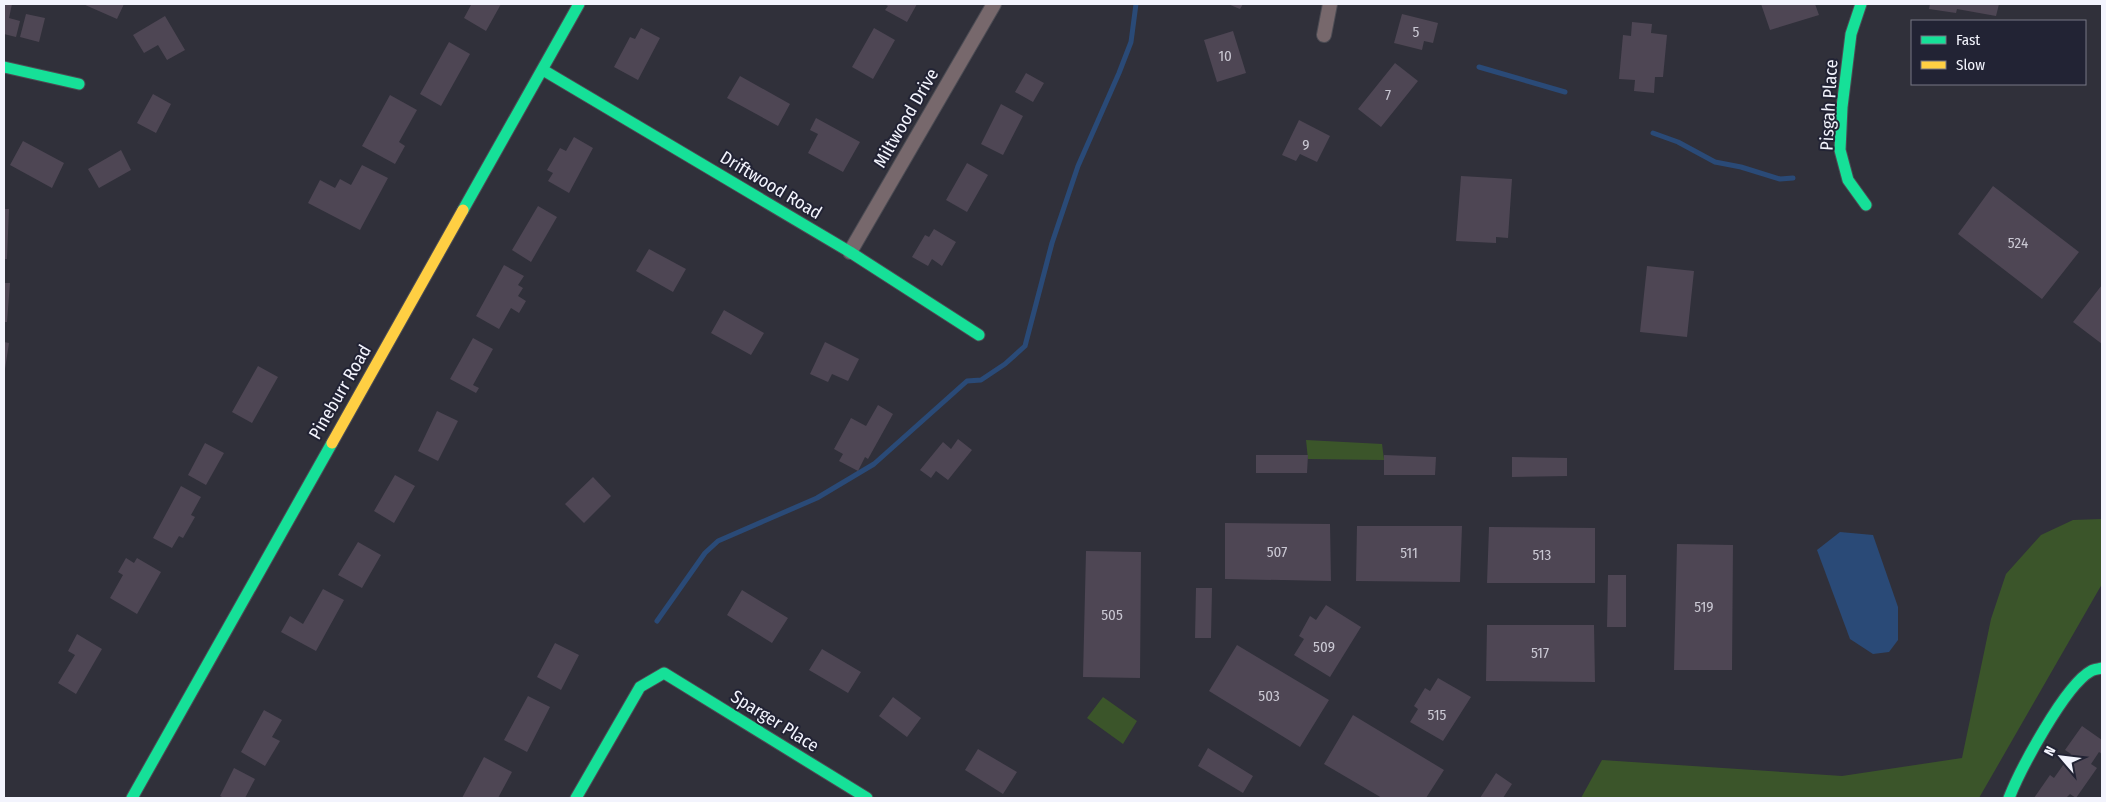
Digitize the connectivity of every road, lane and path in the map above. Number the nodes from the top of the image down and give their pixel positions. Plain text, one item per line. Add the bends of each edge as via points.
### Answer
1 (579, 4) edge
2 (994, 4) edge
3 (1330, 4) edge
4 (1862, 4) edge
5 (1324, 35) dead end
6 (4, 68) edge
7 (543, 70) junction
8 (79, 84) dead end
9 (1866, 205) dead end
10 (850, 252) junction
11 (979, 335) dead end
12 (2102, 668) edge
13 (132, 798) edge
14 (576, 798) edge
15 (867, 798) edge
16 (2009, 798) edge

1 - 7 street, Pineburr Road
2 - 10 street, Miltwood Drive
3 - 5 street
4 - 9 street, Pisgah Place via 1851,34 1840,150 1848,180
6 - 8 street
7 - 10 street, Driftwood Road
7 - 13 street, Pineburr Road
10 - 11 street, Driftwood Road
12 - 16 street via 2090,672 2068,696 2037,742
14 - 15 street, Sparger Place via 640,687 664,674

